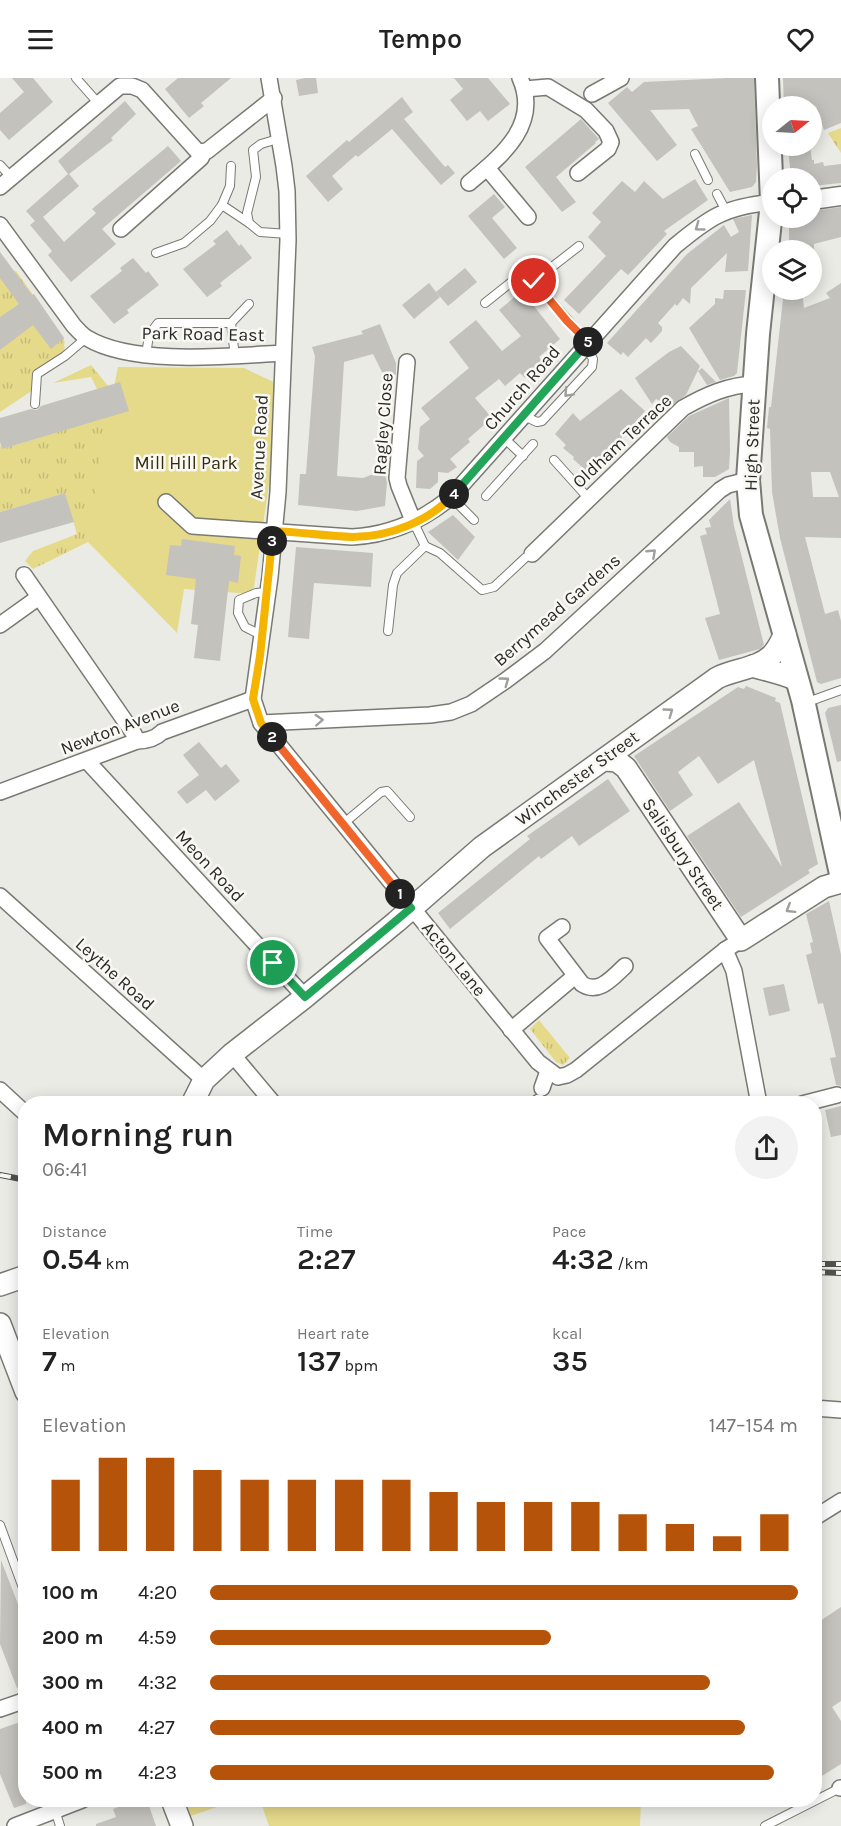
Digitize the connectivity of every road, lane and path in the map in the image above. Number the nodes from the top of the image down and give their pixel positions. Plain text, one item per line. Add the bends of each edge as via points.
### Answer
1 (76, 78) edge
2 (269, 78) edge
3 (621, 78) edge
4 (767, 78) edge
5 (523, 84) edge
6 (592, 94) dead end
7 (274, 98) junction
8 (99, 104) junction
9 (281, 138) junction
10 (204, 152) junction
11 (695, 154) dead end
12 (0, 165) edge
13 (231, 166) dead end
14 (487, 168) junction
15 (771, 168) edge
16 (578, 173) dead end
17 (708, 180) dead end
18 (6, 182) edge
19 (469, 183) dead end
20 (717, 194) dead end
21 (841, 196) edge
22 (822, 199) edge
23 (762, 203) edge
24 (222, 205) junction
25 (726, 210) junction
26 (528, 217) dead end
27 (249, 223) junction
28 (0, 225) edge
29 (769, 228) edge
30 (121, 229) dead end
31 (288, 234) junction
32 (579, 246) dead end
33 (156, 253) dead end
34 (534, 281) junction
35 (485, 303) dead end
36 (249, 304) dead end
37 (231, 323) junction
38 (86, 338) junction
39 (587, 344) junction
40 (283, 353) junction
41 (146, 355) junction
42 (235, 357) junction
43 (407, 362) dead end
44 (754, 384) junction
45 (35, 404) dead end
46 (505, 439) junction
47 (533, 444) dead end
48 (523, 456) junction
49 (554, 460) dead end
50 (748, 480) junction
51 (486, 496) dead end
52 (451, 498) junction
53 (589, 499) junction
54 (166, 502) dead end
55 (474, 520) dead end
56 (414, 523) junction
57 (273, 531) junction
58 (425, 546) junction
59 (528, 556) joint
60 (24, 575) dead end
61 (267, 592) junction
62 (39, 597) junction
63 (0, 624) edge
64 (388, 631) dead end
65 (785, 634) junction
66 (261, 635) junction
67 (753, 666) junction
68 (797, 680) junction
69 (841, 690) edge
70 (253, 699) junction
71 (803, 703) junction
72 (261, 723) junction
73 (137, 741) junction
74 (629, 741) junction
75 (606, 760) junction
76 (87, 761) junction
77 (626, 768) junction
78 (0, 792) edge
79 (410, 817) dead end
80 (343, 824) junction
81 (841, 874) edge
82 (841, 882) edge
83 (0, 896) edge
84 (411, 908) junction
85 (562, 927) dead end
86 (733, 945) junction
87 (625, 966) dead end
88 (575, 976) junction
89 (305, 997) junction
90 (511, 1029) junction
91 (232, 1054) junction
92 (548, 1071) junction
93 (204, 1080) junction
94 (0, 1090) edge
95 (839, 1095) edge
96 (196, 1096) edge
97 (267, 1096) edge
98 (541, 1096) edge
99 (757, 1096) edge
100 (822, 1099) edge
101 (18, 1107) edge
102 (18, 1279) edge
103 (0, 1285) edge
104 (0, 1324) edge
105 (18, 1371) edge
106 (822, 1409) edge
107 (841, 1410) edge
108 (841, 1501) edge
109 (822, 1513) edge
110 (0, 1525) edge
111 (18, 1574) edge
112 (18, 1702) edge
113 (1, 1705) edge
114 (840, 1788) edge
115 (822, 1797) edge
116 (63, 1807) edge
117 (175, 1807) edge
118 (802, 1807) edge
119 (55, 1810) junction
120 (15, 1826) edge
121 (60, 1826) edge
122 (182, 1826) edge
123 (765, 1826) edge

1 - 8 lane
2 - 7 street, Avenue Road
3 - 6 street
4 - 15 main road, High Street
5 - 14 street via 524,123
5 - 16 street via 548,87 586,110 606,131 611,142 608,149
7 - 9 street, Avenue Road
7 - 10 street
8 - 10 street via 120,86 142,90 188,143
8 - 18 street
9 - 27 lane via 253,150 256,177 247,213
9 - 31 street, Avenue Road
10 - 30 street
11 - 17 lane
12 - 18 lane
13 - 24 lane via 230,186
14 - 19 street
14 - 26 street
20 - 25 lane
21 - 22 street
23 - 25 street, Church Road
24 - 27 lane
24 - 33 lane via 184,243
25 -> 39 street, Church Road via 675,246
27 - 31 lane via 260,232
28 - 38 street, Park Road East
29 - 44 main road, High Street
31 - 40 street, Avenue Road
32 - 34 lane
34 - 35 lane via 525,274 519,276
34 - 39 lane
36 - 37 lane
37 - 41 lane via 158,323 149,335
37 - 42 lane
38 - 41 street, Park Road East via 112,349
38 - 45 lane via 37,374
39 -> 46 street, Church Road
40 - 42 street, Park Road East
40 - 57 street, Avenue Road
41 - 42 street, Park Road East
43 - 56 street, Ragley Close via 398,478
44 - 50 main road, High Street
44 - 53 street, Oldham Terrace via 721,390 683,408
46 - 48 lane
46 - 52 street, Church Road
47 - 48 lane
48 - 51 lane
49 - 53 lane
50 - 65 main road, High Street via 751,515
72 -> 50 street, Berrymead Gardens via 430,715 471,704 545,651 720,490
52 - 55 lane
52 - 56 street, Church Road
53 - 59 street, Oldham Terrace
54 - 57 street, Church Road via 192,526
56 - 57 street, Church Road via 366,536
56 - 58 lane
57 - 61 street, Avenue Road
58 - 59 lane via 440,553 482,590 494,587
58 - 64 lane via 397,573
60 - 62 street
61 - 66 street, Avenue Road
61 - 66 lane via 239,600 238,613 245,627
62 - 63 street
62 - 73 street
65 - 67 main road, Winchester Street via 771,656
65 - 68 main road, High Street
66 - 70 street, Avenue Road
67 - 68 main road
74 -> 67 main road, Winchester Street via 717,678
68 - 71 main road, High Street
69 - 71 lane
70 - 72 street, Avenue Road
70 - 73 street, Newton Avenue
71 - 81 main road, High Street
72 - 80 street, Avenue Road
73 - 76 street, Newton Avenue
74 - 75 main road, Winchester Street
74 - 77 main road via 622,752
75 - 77 main road via 617,761
75 - 84 main road, Winchester Street via 482,847
76 - 78 street, Newton Avenue
76 - 89 street, Meon Road
77 - 86 main road, Salisbury Street
79 - 80 lane via 387,791
80 - 84 street, Avenue Road
82 -> 86 main road via 824,887
83 - 93 street, Leythe Road
84 - 89 main road, Acton Lane
84 - 90 street, Acton Lane
85 - 88 street via 548,938
86 - 92 street via 576,1070 558,1077
86 - 99 street via 734,971
87 - 88 street via 597,988 588,988
88 - 90 street
89 - 91 main road, Acton Lane
90 - 92 street, Acton Lane
91 - 93 main road, Acton Lane
91 - 97 street
92 - 98 street
93 - 96 main road, Acton Lane
94 - 101 street
95 - 100 street
102 - 103 main road
104 - 105 main road
106 - 107 street
108 - 109 street
110 - 111 lane
112 - 113 street
114 - 115 lane
116 - 119 street
117 - 122 main road
118 - 123 lane
119 - 120 street
119 - 121 lane

